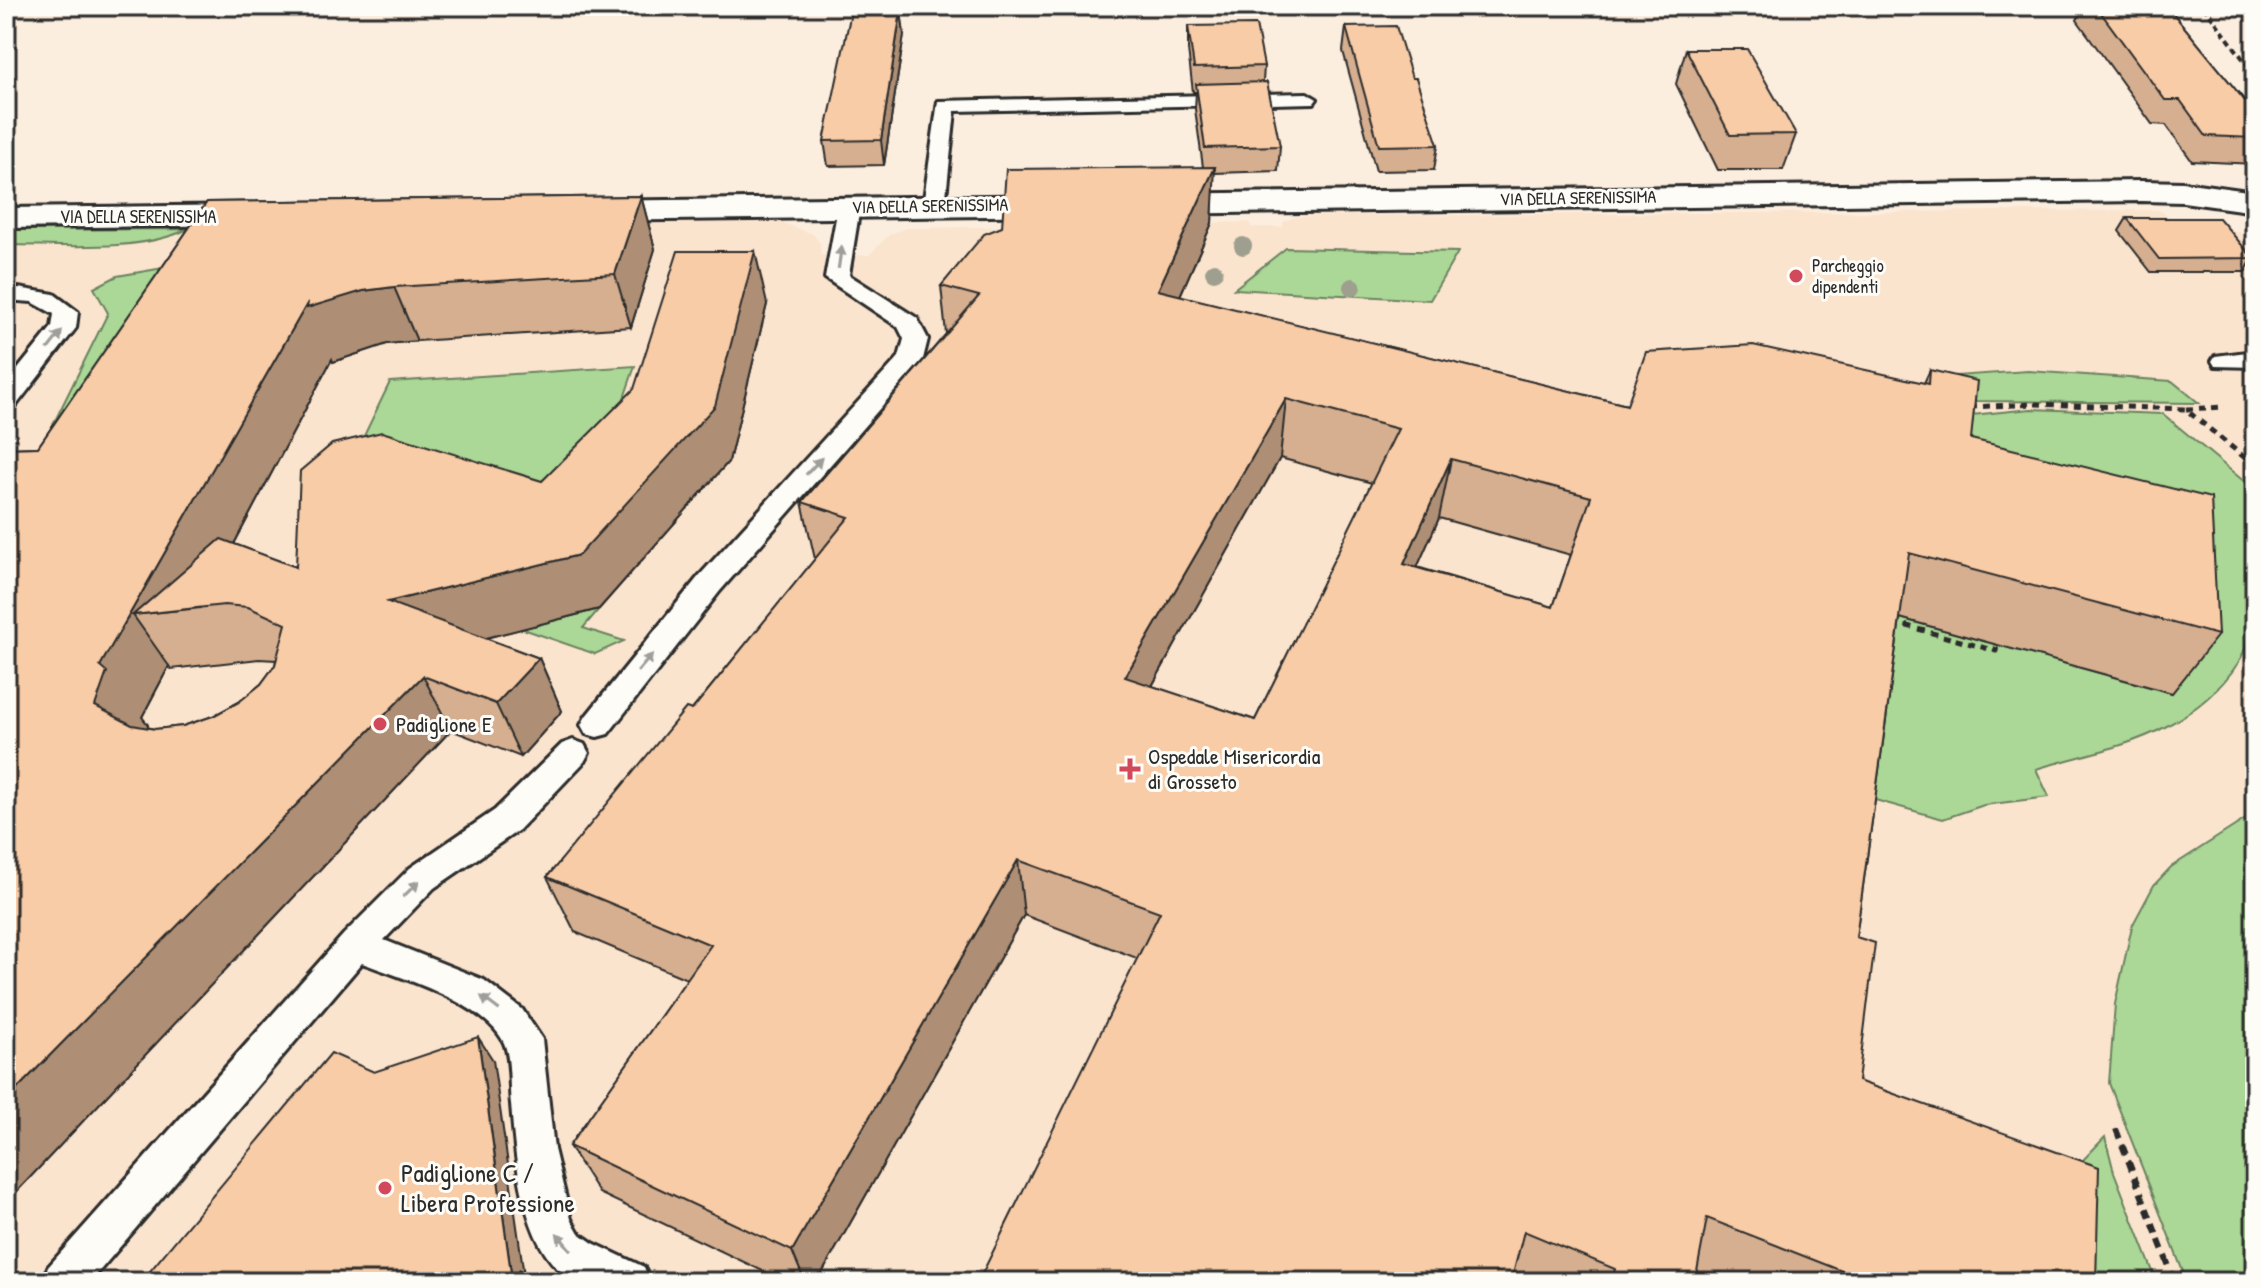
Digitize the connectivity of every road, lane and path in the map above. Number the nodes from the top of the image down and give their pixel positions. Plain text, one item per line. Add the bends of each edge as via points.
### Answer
1 (2204, 6) edge
2 (2255, 75) edge
3 (1307, 99) dead end
4 (2142, 191) junction
5 (2255, 202) edge
6 (934, 206) junction
7 (849, 207) junction
8 (550, 211) edge
9 (283, 215) edge
10 (6, 218) edge
11 (2255, 221) edge
12 (6, 293) edge
13 (2255, 359) edge
14 (2224, 361) dead end
15 (6, 401) edge
16 (1968, 407) edge
17 (2225, 407) dead end
18 (2185, 409) junction
19 (2255, 454) edge
20 (1892, 622) edge
21 (1997, 645) dead end
22 (597, 725) dead end
23 (573, 753) dead end
24 (356, 945) junction
25 (2116, 1129) dead end
26 (63, 1282) edge
27 (629, 1282) edge
28 (2175, 1282) edge

1 - 2 path
3 - 6 lane via 945,105
4 - 5 street, VIA DELLA SERENISSIMA
4 - 6 street, VIA DELLA SERENISSIMA
4 - 11 street, VIA DELLA SERENISSIMA
6 - 7 street, VIA DELLA SERENISSIMA
7 - 8 street, VIA DELLA SERENISSIMA
22 -> 7 lane via 780,501 911,359 916,339 908,323 837,278
9 - 10 street, VIA DELLA SERENISSIMA via 212,225
15 -> 12 lane via 64,328 66,312 54,301 32,294
13 - 14 lane
16 - 18 path
17 - 18 path
18 - 19 path via 2244,457
20 - 21 path via 1996,651
24 -> 23 lane via 422,878 507,820
24 - 26 lane
27 -> 24 lane via 567,1250 556,1236 543,1196 523,1039 514,1023 478,994
25 - 28 path

